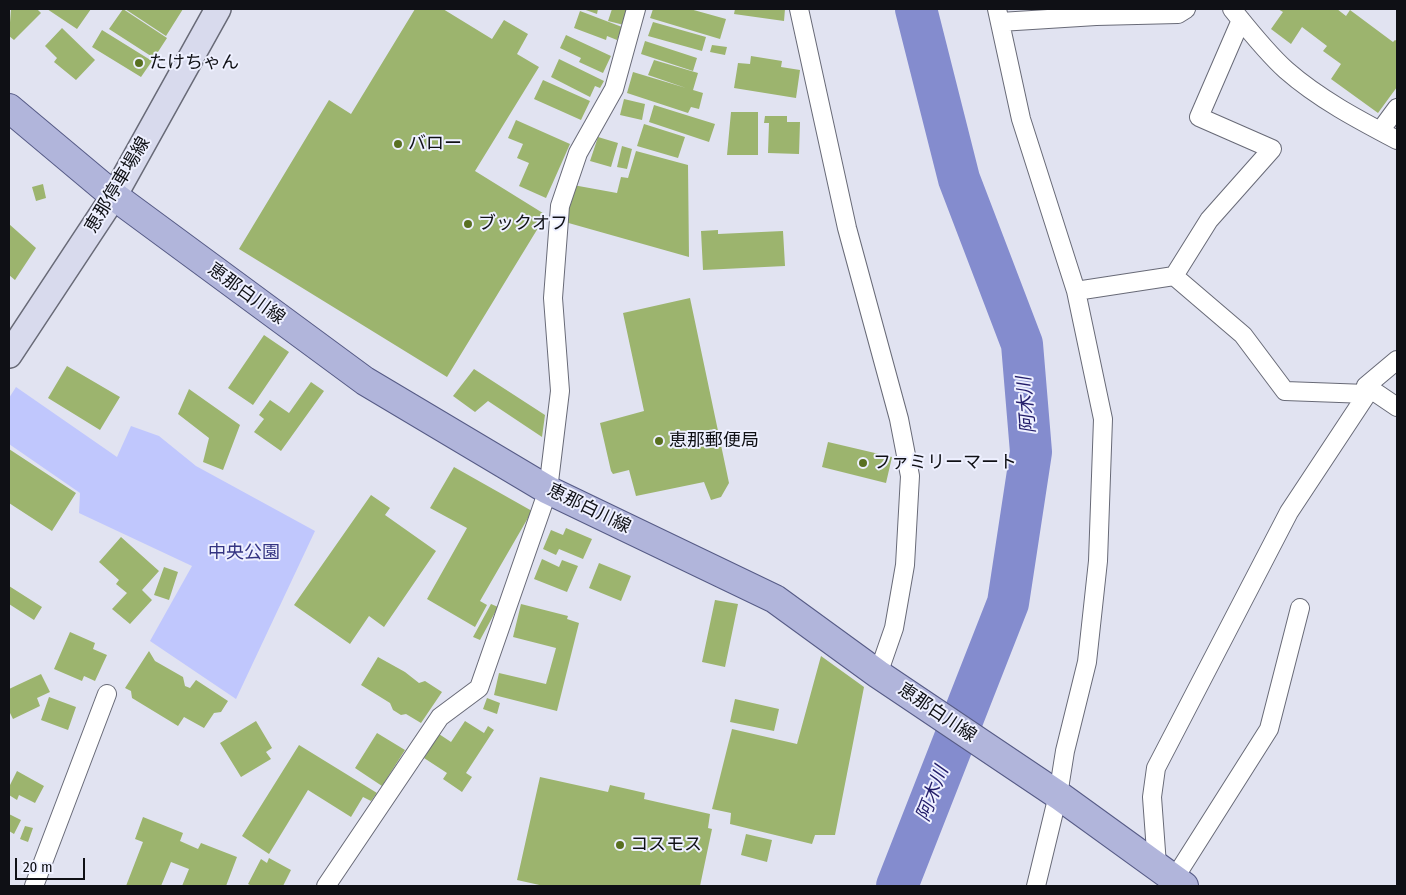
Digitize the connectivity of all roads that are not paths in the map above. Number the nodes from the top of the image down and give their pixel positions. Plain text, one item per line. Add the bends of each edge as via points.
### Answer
1 (636, 9) edge
2 (799, 9) edge
3 (1186, 9) edge
4 (211, 11) edge
5 (999, 15) edge
6 (1237, 15) edge
7 (9, 108) edge
8 (1397, 108) edge
9 (1380, 131) junction
10 (1397, 140) edge
11 (114, 196) junction
12 (1174, 276) junction
13 (1076, 291) junction
14 (9, 355) edge
15 (1397, 360) edge
16 (1366, 390) junction
17 (1397, 407) edge
18 (548, 490) junction
19 (1300, 608) dead end
20 (878, 674) junction
21 (108, 694) dead end
22 (1058, 795) junction
23 (1172, 877) edge
24 (34, 886) edge
25 (326, 886) edge
26 (1036, 886) edge

1 - 18 street via 614,89 578,153 560,206 553,298 560,391
2 - 20 street via 847,228 899,419 910,476 905,565 894,628
3 - 5 street via 1178,14
4 - 11 main road, 恵那停車場線
5 - 13 street via 1021,119
6 - 9 street via 1286,70 1324,99
6 - 12 street via 1198,117 1272,149 1209,220
7 - 11 main road, 恵那白川線
8 - 9 street
9 - 10 street
11 - 14 main road, 恵那停車場線
11 - 18 main road, 恵那白川線 via 365,381
12 - 13 street
12 - 16 street via 1243,334 1285,390
13 - 22 street via 1103,419 1099,533 1087,662 1064,751
15 - 16 street
16 - 17 street
16 - 23 street via 1289,512 1156,768 1152,797
18 - 20 main road, 恵那白川線 via 775,599
18 - 25 street via 480,688 440,717
19 - 23 street via 1269,729
20 - 22 main road, 恵那白川線
21 - 24 street
22 - 23 main road, 恵那白川線
22 - 26 street

